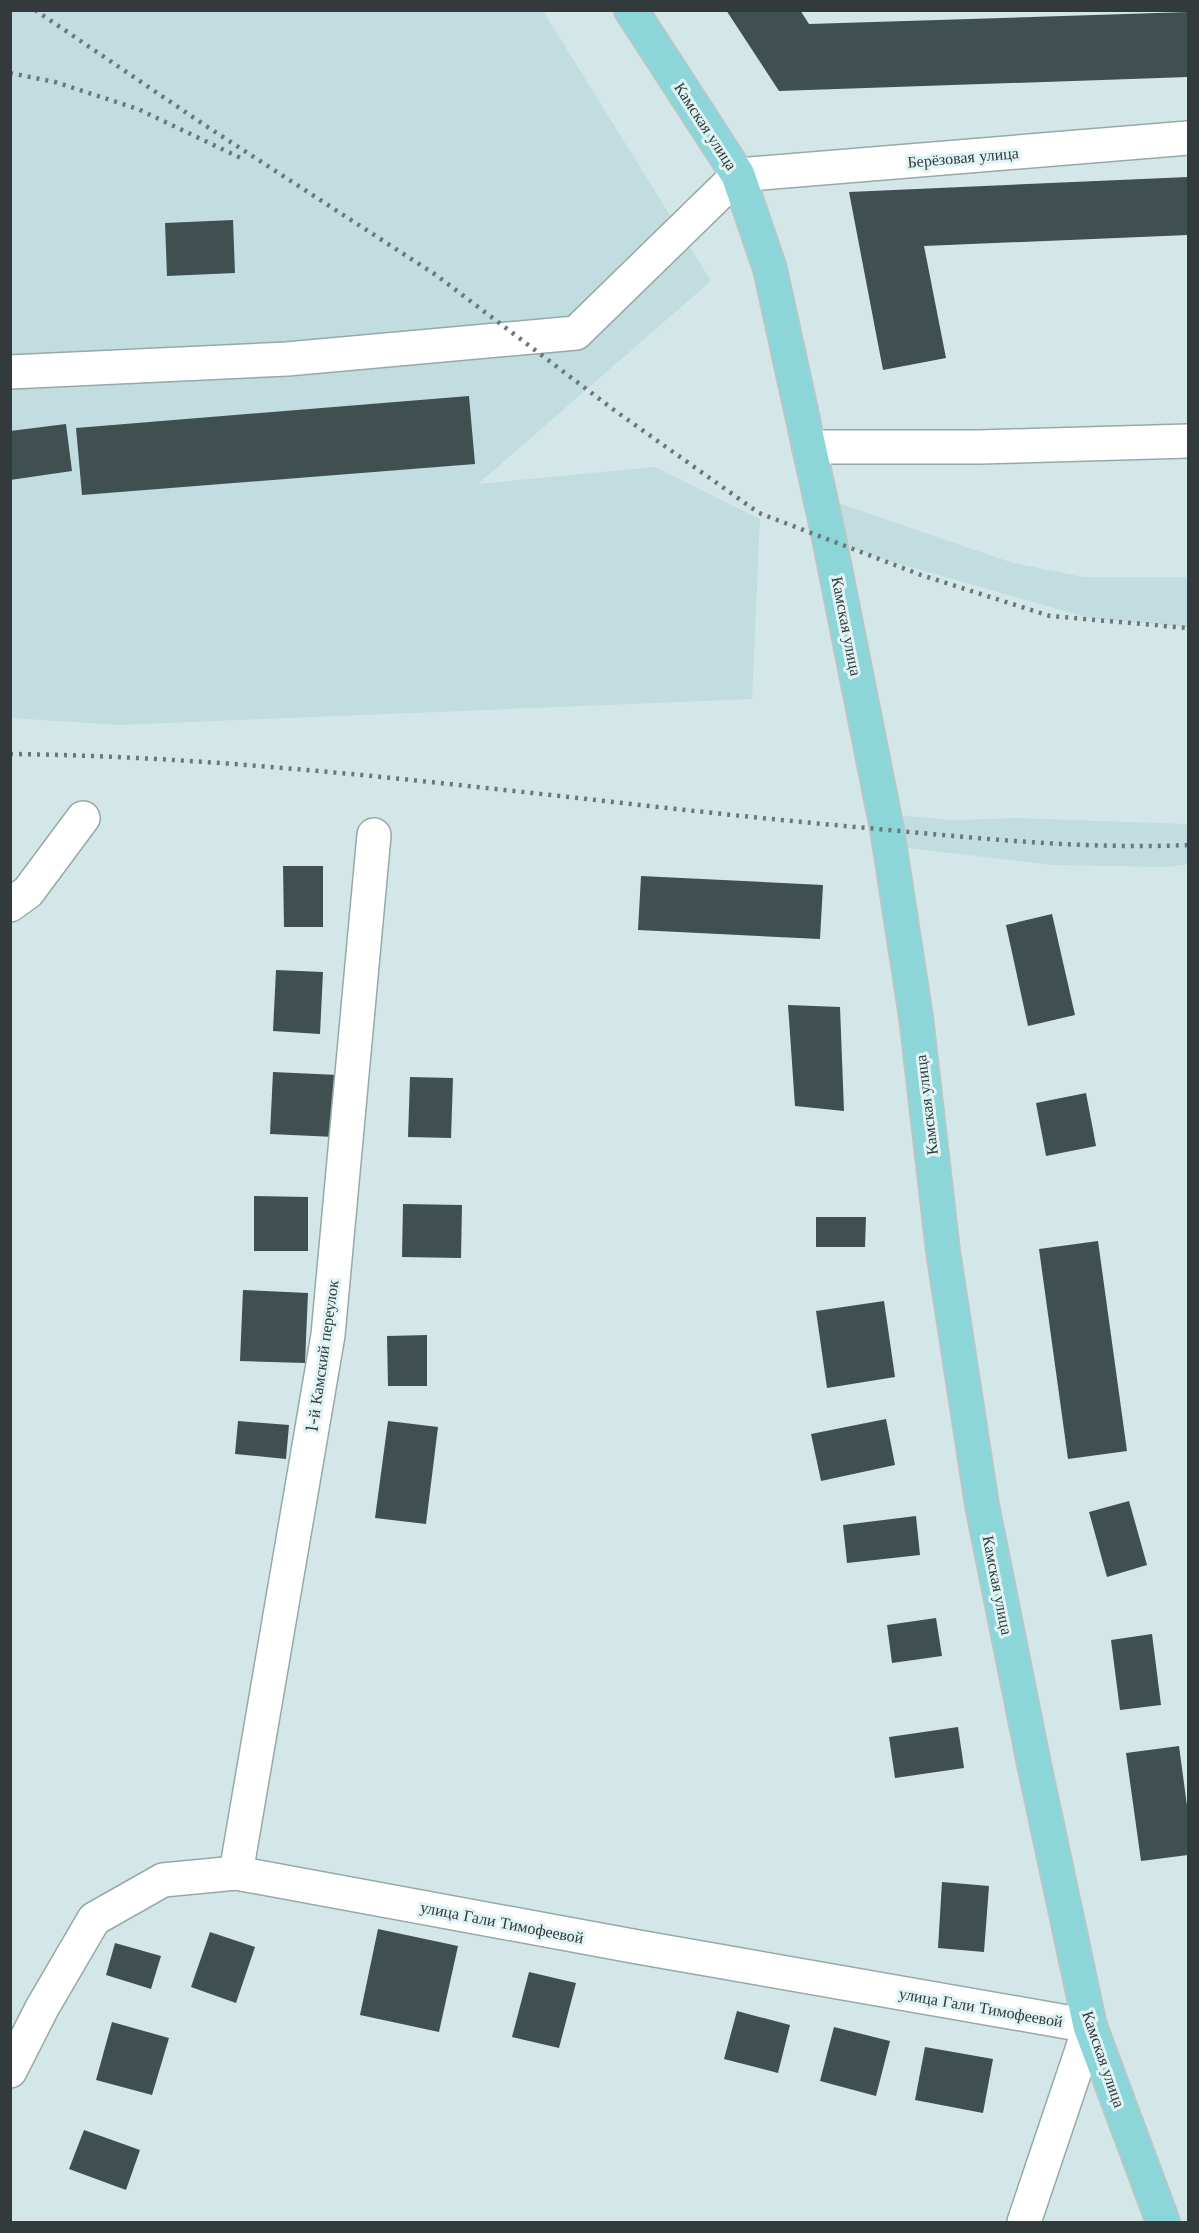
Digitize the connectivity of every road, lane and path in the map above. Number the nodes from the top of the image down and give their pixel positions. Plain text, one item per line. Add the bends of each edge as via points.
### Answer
1 (631, 10) edge
2 (1188, 138) edge
3 (738, 175) junction
4 (10, 372) edge
5 (1188, 441) edge
6 (809, 447) junction
7 (83, 818) dead end
8 (374, 836) dead end
9 (10, 905) edge
10 (236, 1872) junction
11 (1090, 2026) junction
12 (10, 2071) edge
13 (1024, 2223) edge
14 (1164, 2223) edge

1 - 3 main road, Камская улица
2 - 3 street, Берёзовая улица
3 - 4 street via 576,333 287,359
3 - 6 main road, Камская улица via 770,269
5 - 6 street
6 - 11 main road, Камская улица via 887,829 916,1017 943,1251 982,1505
7 - 9 street via 28,892
8 - 10 street, 1-й Камский переулок via 328,1335
10 - 11 street, улица Гали Тимофеевой
10 - 12 street, улица Гали Тимофеевой via 163,1880 94,1918
11 - 13 street
11 - 14 main road, Камская улица

